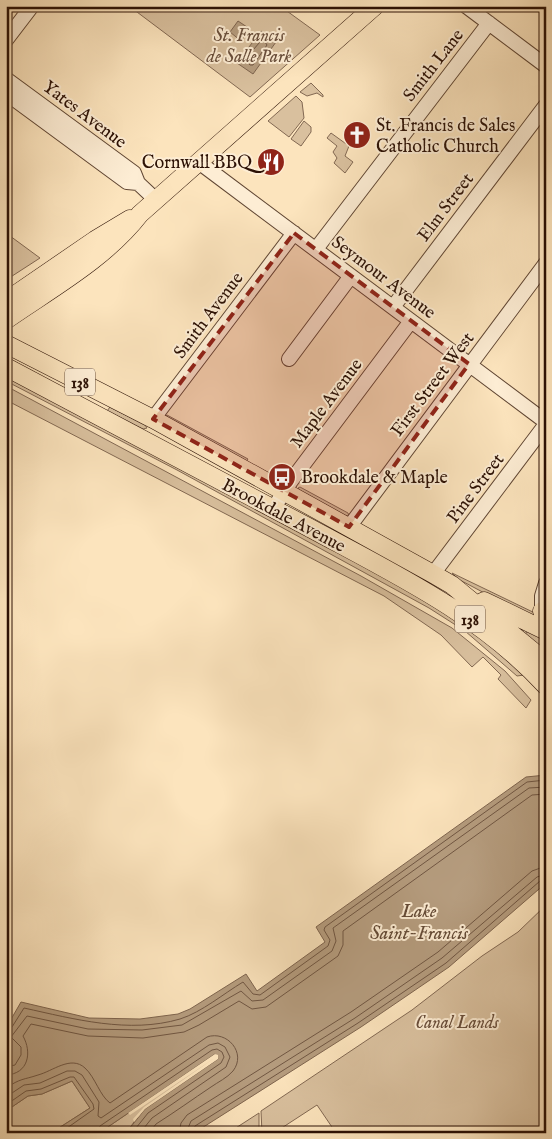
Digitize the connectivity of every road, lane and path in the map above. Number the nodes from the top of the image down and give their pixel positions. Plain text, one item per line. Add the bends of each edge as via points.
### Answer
1 (32, 6) edge
2 (375, 6) edge
3 (466, 6) edge
4 (489, 23) junction
5 (6, 40) edge
6 (546, 66) edge
7 (6, 78) edge
8 (6, 93) edge
9 (29, 103) junction
10 (546, 105) edge
11 (200, 163) junction
12 (156, 200) junction
13 (140, 214) junction
14 (294, 233) junction
15 (316, 249) junction
16 (546, 262) edge
17 (351, 276) junction
18 (6, 301) edge
19 (393, 307) junction
20 (6, 320) edge
21 (411, 320) junction
22 (6, 344) edge
23 (289, 359) dead end
24 (470, 364) junction
25 (6, 368) edge
26 (153, 420) junction
27 (546, 423) edge
28 (284, 491) junction
29 (274, 509) junction
30 (349, 527) junction
31 (434, 574) junction
32 (546, 583) edge
33 (452, 585) junction
34 (544, 615) edge
35 (546, 631) edge
36 (546, 662) edge
37 (546, 686) edge

1 - 5 street
2 - 11 main road
3 - 4 street
4 - 6 street
4 - 15 street, Smith Lane
7 - 9 street, Yates Avenue
8 - 9 street, Yates Avenue
9 - 12 street, Yates Avenue via 83,143 127,182 138,183
10 - 19 street, Elm Street
11 - 12 main road
11 - 14 street, Seymour Avenue
12 - 13 main road
13 - 18 main road via 95,240
13 - 20 main road via 127,231 99,256
14 - 15 street, Seymour Avenue
14 - 26 street, Smith Avenue
15 - 17 street, Seymour Avenue
16 - 24 street, First Street West
17 - 19 street, Seymour Avenue
17 - 23 street
19 - 21 street, Seymour Avenue
21 - 24 street, Seymour Avenue
21 - 28 street, Maple Avenue
22 - 26 main road, Brookdale Avenue / 138
24 - 27 street, Seymour Avenue
24 - 30 street, First Street West
25 - 29 main road, Brookdale Avenue / 138
26 - 28 main road, Brookdale Avenue / 138
27 - 31 street, Pine Street
28 - 29 street, Maple Avenue
28 - 30 main road, Brookdale Avenue / 138
29 - 37 main road, Brookdale Avenue / 138 via 464,615 513,653
30 - 31 main road, Brookdale Avenue / 138
31 - 33 main road, Brookdale Avenue / 138
32 - 34 street via 542,596
33 - 35 main road
33 - 36 main road, Brookdale Avenue / 138

